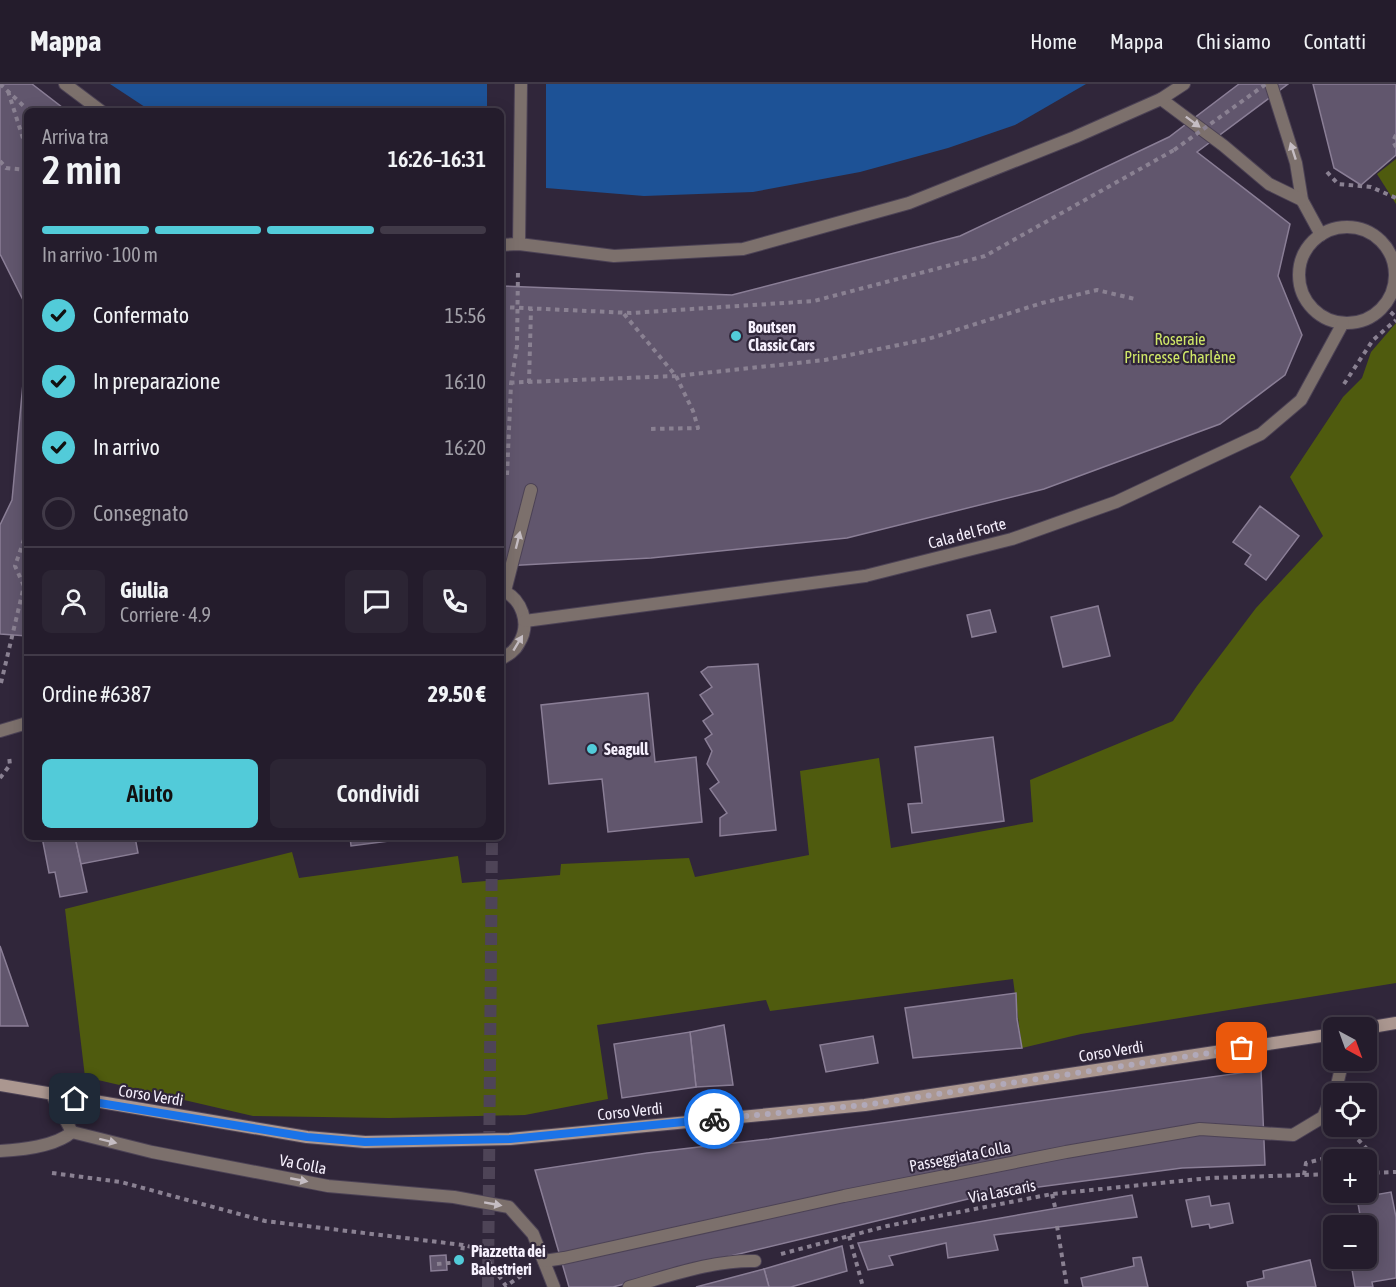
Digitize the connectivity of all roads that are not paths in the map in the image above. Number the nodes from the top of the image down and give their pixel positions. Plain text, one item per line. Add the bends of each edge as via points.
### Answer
1 (66, 84) edge
2 (521, 84) edge
3 (1184, 84) edge
4 (1271, 84) edge
5 (1161, 99) junction
6 (97, 108) edge
7 (1302, 200) junction
8 (1321, 235) junction
9 (519, 244) junction
10 (504, 245) edge
11 (1343, 323) junction
12 (531, 490) dead end
13 (504, 586) edge
14 (504, 591) edge
15 (525, 621) junction
16 (504, 657) edge
17 (24, 724) edge
18 (0, 731) edge
19 (1396, 1023) edge
20 (1377, 1026) edge
21 (1323, 1036) edge
22 (1340, 1071) edge
23 (0, 1085) edge
24 (52, 1095) junction
25 (72, 1132) junction
26 (0, 1151) edge
27 (544, 1261) junction
28 (755, 1261) road end
29 (554, 1287) edge
30 (629, 1287) edge

1 - 6 street
2 - 9 street
3 - 5 street
7 -> 4 street via 1296,163
5 -> 7 street via 1269,184
5 - 9 street via 909,202 743,249 614,256
7 - 8 street
8 - 11 street via 1302,258 1301,287 1316,312
8 - 11 street via 1335,228 1365,230 1388,249 1394,263 1396,278 1384,306 1359,322
9 - 10 street
11 - 15 street, Cala del Forte via 1301,400 1261,434 1116,502 1012,539 864,576
13 -> 12 street
14 - 15 street via 515,598
16 -> 15 street via 519,643
17 - 18 street
19 - 20 main road
21 - 24 main road, Corso Verdi via 865,1105 510,1139 365,1142 307,1137
22 - 27 street, Passeggiata Colla via 1323,1117 1293,1135 1200,1129 844,1196
23 - 24 main road, Corso Verdi
24 - 25 street
25 - 26 street via 64,1140
25 -> 27 street, Va Colla via 152,1152 328,1186 509,1206 533,1234
27 - 29 street, Va Colla
28 - 30 street via 711,1266

